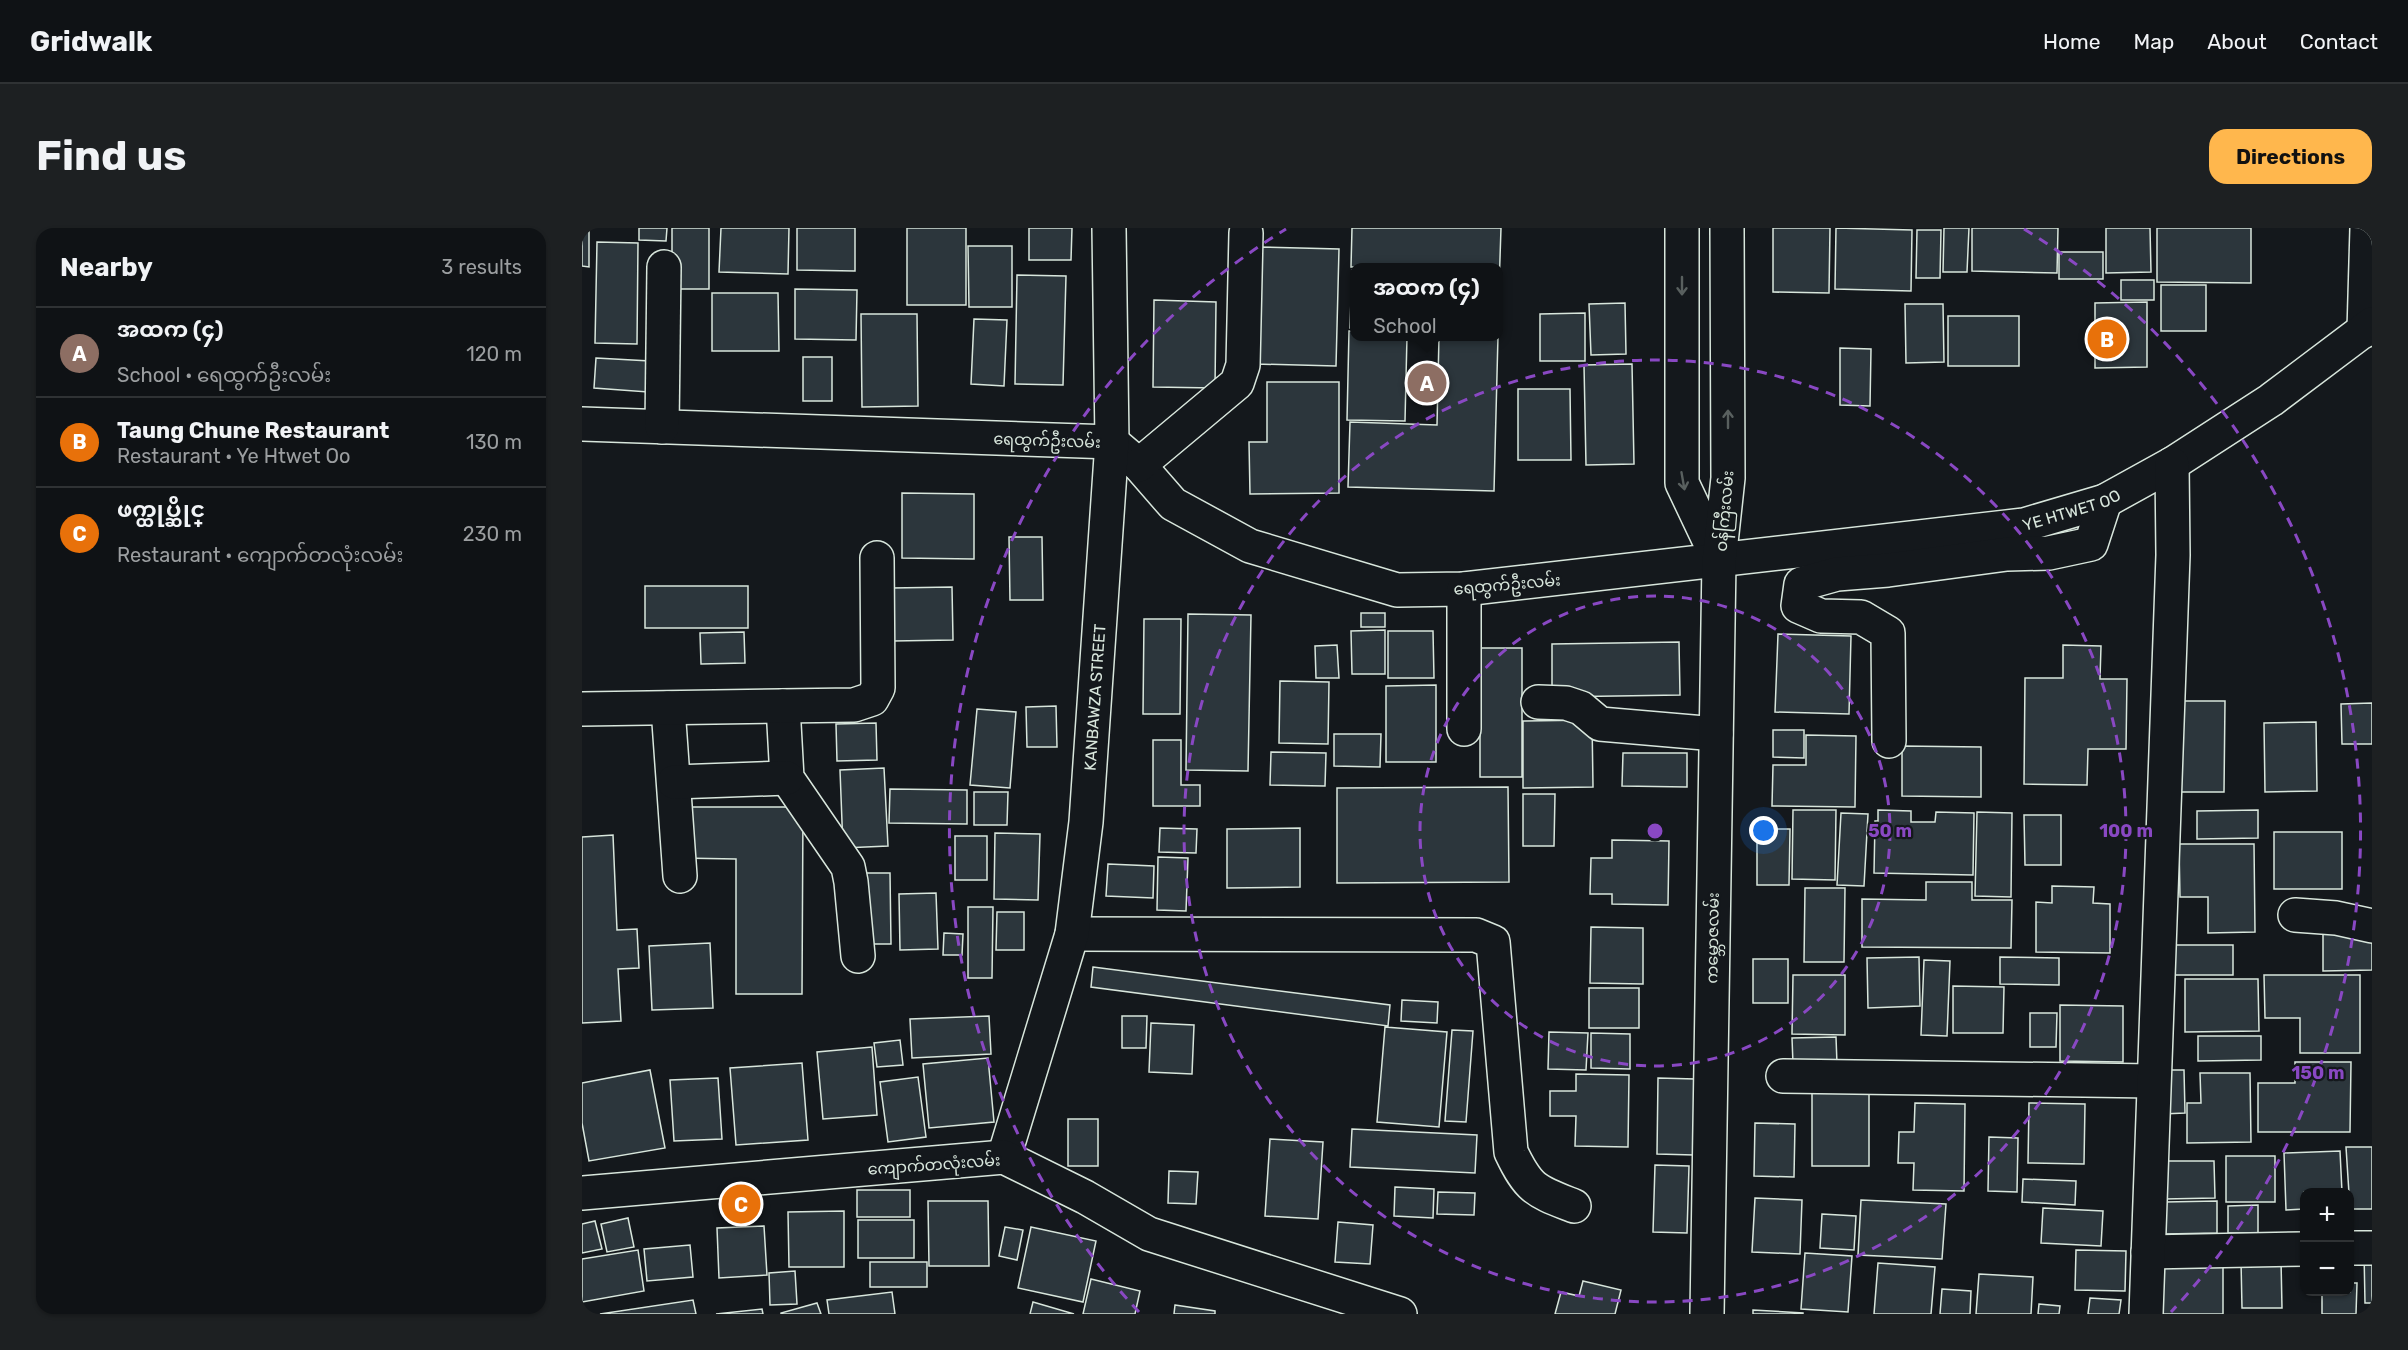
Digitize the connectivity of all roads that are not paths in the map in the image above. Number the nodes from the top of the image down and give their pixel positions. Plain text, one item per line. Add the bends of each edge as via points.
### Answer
1 (1109, 228) edge
2 (1682, 228) edge
3 (1727, 228) edge
4 (2367, 228) edge
5 (1246, 233) dead end
6 (664, 267) dead end
7 (2368, 327) edge
8 (582, 424) edge
9 (662, 427) junction
10 (1112, 442) junction
11 (2172, 464) junction
12 (1138, 465) junction
13 (2105, 501) junction
14 (877, 558) dead end
15 (1719, 561) junction
16 (1464, 589) junction
17 (1538, 702) dead end
18 (783, 706) junction
19 (668, 708) junction
20 (582, 709) edge
21 (1464, 729) dead end
22 (1716, 734) junction
23 (1889, 741) dead end
24 (787, 778) junction
25 (674, 782) junction
26 (680, 876) dead end
27 (2295, 915) dead end
28 (2372, 926) edge
29 (1072, 934) junction
30 (858, 956) dead end
31 (1783, 1076) dead end
32 (2153, 1081) junction
33 (1004, 1157) junction
34 (582, 1194) edge
35 (1574, 1206) dead end
36 (2354, 1248) edge
37 (2372, 1248) edge
38 (2300, 1249) edge
39 (2148, 1252) junction
40 (1400, 1314) edge
41 (1707, 1314) edge
42 (2146, 1314) edge

1 - 10 street, KANBAWZA STREET
2 -> 15 street, ဝန်ကြီးလမ်း via 1682,483
15 -> 3 street, ဝန်ကြီးလမ်း via 1728,478
4 - 7 street
5 - 12 street via 1243,365 1237,383
6 - 9 street
7 - 11 street, YE HTWET OO via 2271,400
8 - 9 street, ရေထွက်ဦးလမ်း
9 - 10 street, ရေထွက်ဦးလမ်း
10 - 12 street, ရေထွက်ဦးလမ်း
10 - 29 street, KANBAWZA STREET via 1086,822
11 - 13 street, YE HTWET OO
11 - 32 street via 2173,555
12 - 16 street, ရေထွက်ဦးလမ်း via 1173,504 1250,546 1397,590
13 - 15 street, YE HTWET OO via 2024,525
13 - 23 street via 2091,544 2049,553 2007,554 1838,574 1801,584 1798,606 1821,616 1861,617 1888,633
14 - 18 street via 878,688 872,699 854,705
15 - 16 street, ရေထွက်ဦးလမ်း
15 - 22 street, ကမ္ဘောဇလမ်း
16 - 21 street
17 - 22 street via 1581,708 1600,724
18 - 19 street
18 - 24 street
19 - 20 street
19 - 25 street
22 - 41 street, ကမ္ဘောဇလမ်း
24 - 25 street
24 - 30 street via 848,867
25 - 26 street
27 - 28 street
29 - 33 street, KANBAWZA STREET
29 - 35 street via 1476,935 1493,942 1511,1152 1521,1173 1538,1192
31 - 32 street
32 - 39 street
33 - 34 street, ကျောက်တလုံးလမ်း
33 - 40 street, ကျောက်တလုံးလမ်း via 1149,1234
36 - 37 street
38 - 39 street
39 - 42 street

